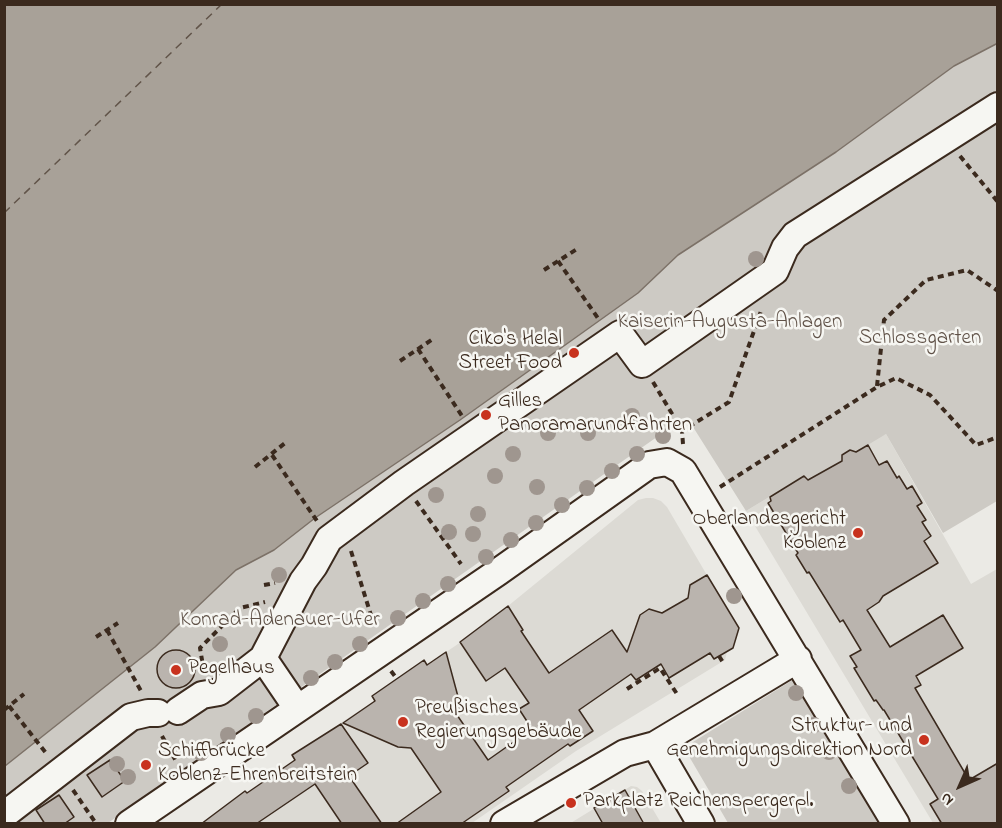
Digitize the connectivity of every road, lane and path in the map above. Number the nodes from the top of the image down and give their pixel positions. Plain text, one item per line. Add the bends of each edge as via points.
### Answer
1 (998, 106) edge
2 (946, 138) junction
3 (998, 202) edge
4 (577, 249) dead end
5 (558, 261) junction
6 (544, 270) dead end
7 (775, 271) junction
8 (998, 291) edge
9 (604, 326) dead end
10 (433, 339) dead end
11 (418, 349) junction
12 (400, 360) dead end
13 (642, 364) junction
14 (877, 387) junction
15 (674, 417) dead end
16 (467, 423) dead end
17 (682, 431) dead end
18 (998, 437) edge
19 (285, 443) dead end
20 (272, 455) junction
21 (255, 467) dead end
22 (404, 483) junction
23 (719, 488) dead end
24 (332, 526) junction
25 (461, 564) dead end
26 (295, 596) junction
27 (118, 622) dead end
28 (374, 625) dead end
29 (107, 630) junction
30 (96, 637) dead end
31 (719, 656) dead end
32 (263, 658) junction
33 (798, 659) junction
34 (724, 664) dead end
35 (627, 689) dead end
36 (24, 694) dead end
37 (208, 694) junction
38 (677, 694) dead end
39 (9, 706) junction
40 (156, 707) junction
41 (297, 708) junction
42 (4, 710) edge
43 (656, 745) junction
44 (55, 764) junction
45 (189, 782) junction
46 (4, 815) edge
47 (94, 822) edge
48 (129, 824) edge
49 (504, 824) edge
50 (701, 824) edge
51 (896, 824) edge

1 - 2 street
2 - 3 path
2 - 7 street via 795,235
4 - 5 path
5 - 6 path
5 - 9 path
7 - 13 street
7 - 17 path via 729,402
8 - 14 path via 967,270 927,280 884,320
10 - 11 path
11 - 12 path
11 - 16 path
13 - 15 path
13 - 22 street via 620,334
14 - 18 path via 896,378 930,395 976,445
14 - 23 path
19 - 20 path
20 - 21 path
20 - 24 path
22 - 24 street
22 - 25 path
24 - 26 street
24 - 28 path
26 - 32 street
26 - 37 path via 240,608 200,648
27 - 29 path
29 - 30 path
29 - 40 path
31 - 34 path
32 - 37 street via 219,692
32 - 41 street
33 - 41 street via 683,471 667,462 648,465
33 - 43 street
33 - 51 street
35 - 38 path via 660,668
36 - 39 path
37 - 40 street
39 - 42 path
39 - 44 path
40 - 44 street via 131,717
40 - 45 path
41 - 45 street
43 - 49 street via 625,753
43 - 50 street
44 - 46 street
44 - 47 path
45 - 48 street

